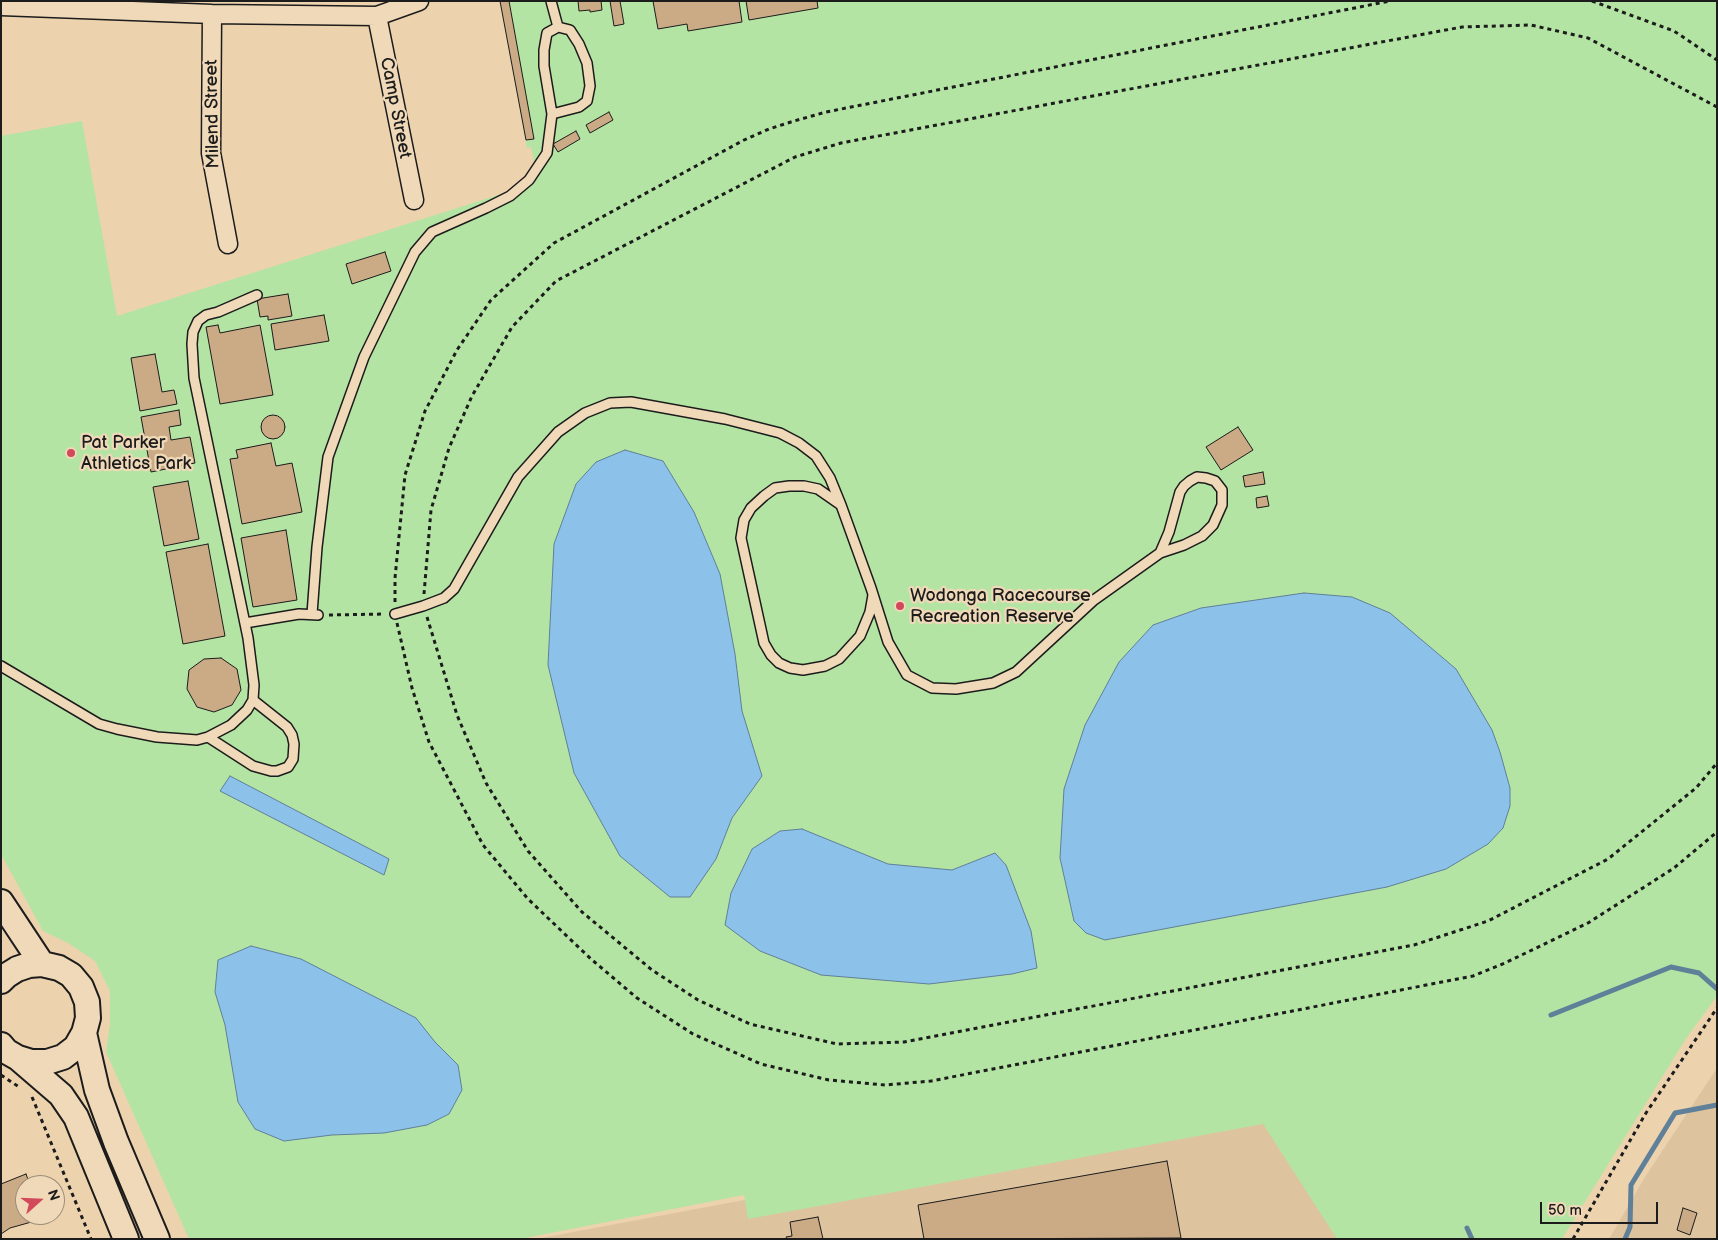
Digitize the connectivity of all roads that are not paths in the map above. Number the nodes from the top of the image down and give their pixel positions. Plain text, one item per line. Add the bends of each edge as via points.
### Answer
1 (419, 1) edge
2 (551, 1) edge
3 (1, 6) edge
4 (212, 14) junction
5 (377, 16) junction
6 (558, 27) junction
7 (552, 114) junction
8 (414, 200) dead end
9 (228, 244) dead end
10 (257, 295) dead end
11 (841, 505) junction
12 (1160, 553) junction
13 (873, 594) junction
14 (395, 614) road end
15 (245, 624) junction
16 (1, 666) edge
17 (253, 700) junction
18 (208, 737) junction
19 (1, 902) edge
20 (42, 964) junction
21 (1, 981) edge
22 (84, 1033) junction
23 (7, 1051) edge
24 (126, 1239) edge
25 (157, 1239) edge

1 - 5 street
2 - 6 lane
3 - 4 street
4 - 5 street
4 - 9 street, Milend Street via 211,153
5 - 8 street, Camp Street
6 - 7 lane via 547,34 544,50
6 - 7 lane via 570,30 579,44 587,63 590,86 587,101 579,107
7 - 15 lane via 547,153 529,180 510,196 432,232 415,252 364,357 328,457 316,547 315,615 299,614
10 - 15 lane via 198,321 192,344 194,378
11 - 13 lane
11 - 13 lane via 818,489 804,486 775,488 752,508 744,520 741,538 762,633 771,656 790,668 803,670 825,666 839,659 860,636
11 - 14 lane via 816,456 780,433 725,419 631,402 610,403 586,413 558,432 518,477 454,589 444,598
12 - 12 lane via 1202,536 1213,525 1222,505 1222,490 1215,481 1197,478 1184,486
12 - 13 lane via 1094,600 1016,672 993,683 956,689 932,688 907,675 888,642
15 - 17 lane via 254,685
16 - 18 lane via 99,724 157,737 197,740
17 - 18 lane via 240,718
17 - 18 lane via 287,727 292,735 294,758 288,767 270,771 253,766
19 - 20 main road
20 - 21 main road via 17,969
20 - 22 main road via 59,968 81,988 87,1002 88,1018
22 - 23 main road via 76,1047 63,1057 48,1062 31,1062
22 - 25 main road via 97,1090
23 - 24 main road via 61,1095 76,1117

